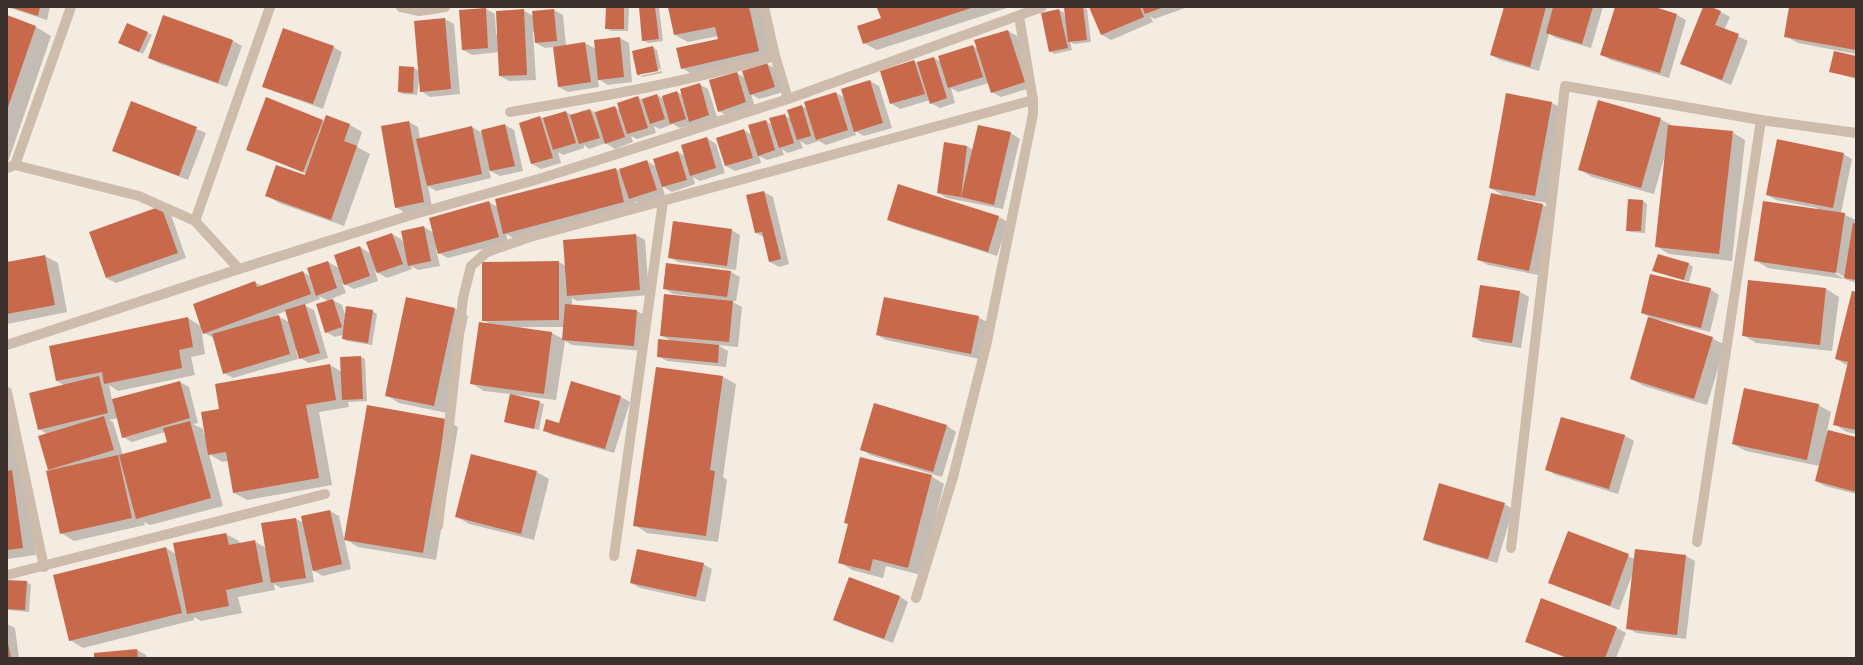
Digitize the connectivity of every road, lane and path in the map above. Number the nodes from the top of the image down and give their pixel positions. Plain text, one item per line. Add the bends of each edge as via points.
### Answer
1 (71, 7) edge
2 (270, 7) edge
3 (401, 7) edge
4 (445, 7) edge
5 (764, 7) edge
6 (1042, 7) edge
7 (1019, 16) junction
8 (775, 56) junction
9 (788, 99) junction
10 (1033, 100) junction
11 (510, 112) dead end
12 (1761, 120) junction
13 (1856, 133) edge
14 (11, 167) edge
15 (663, 201) junction
16 (195, 221) junction
17 (239, 269) junction
18 (7, 346) edge
19 (7, 392) edge
20 (325, 494) dead end
21 (438, 526) dead end
22 (1697, 542) dead end
23 (1511, 548) dead end
24 (614, 556) dead end
25 (44, 567) junction
26 (7, 575) edge
27 (916, 598) dead end

1 - 14 street
2 - 16 street
3 - 4 street via 419,11
5 - 8 street
6 - 7 street
7 - 9 street
7 - 10 street
8 - 9 street
8 - 11 street via 720,71
9 - 17 street via 542,178 408,216
10 - 15 street
10 - 27 street via 1033,114 986,346 953,477
12 - 13 street
12 - 22 street
12 - 23 street via 1565,86
14 - 16 street via 139,196
15 - 21 street via 487,252 471,266 463,298
15 - 24 street
16 - 17 street
17 - 18 street
19 - 25 street
20 - 25 street
25 - 26 street

